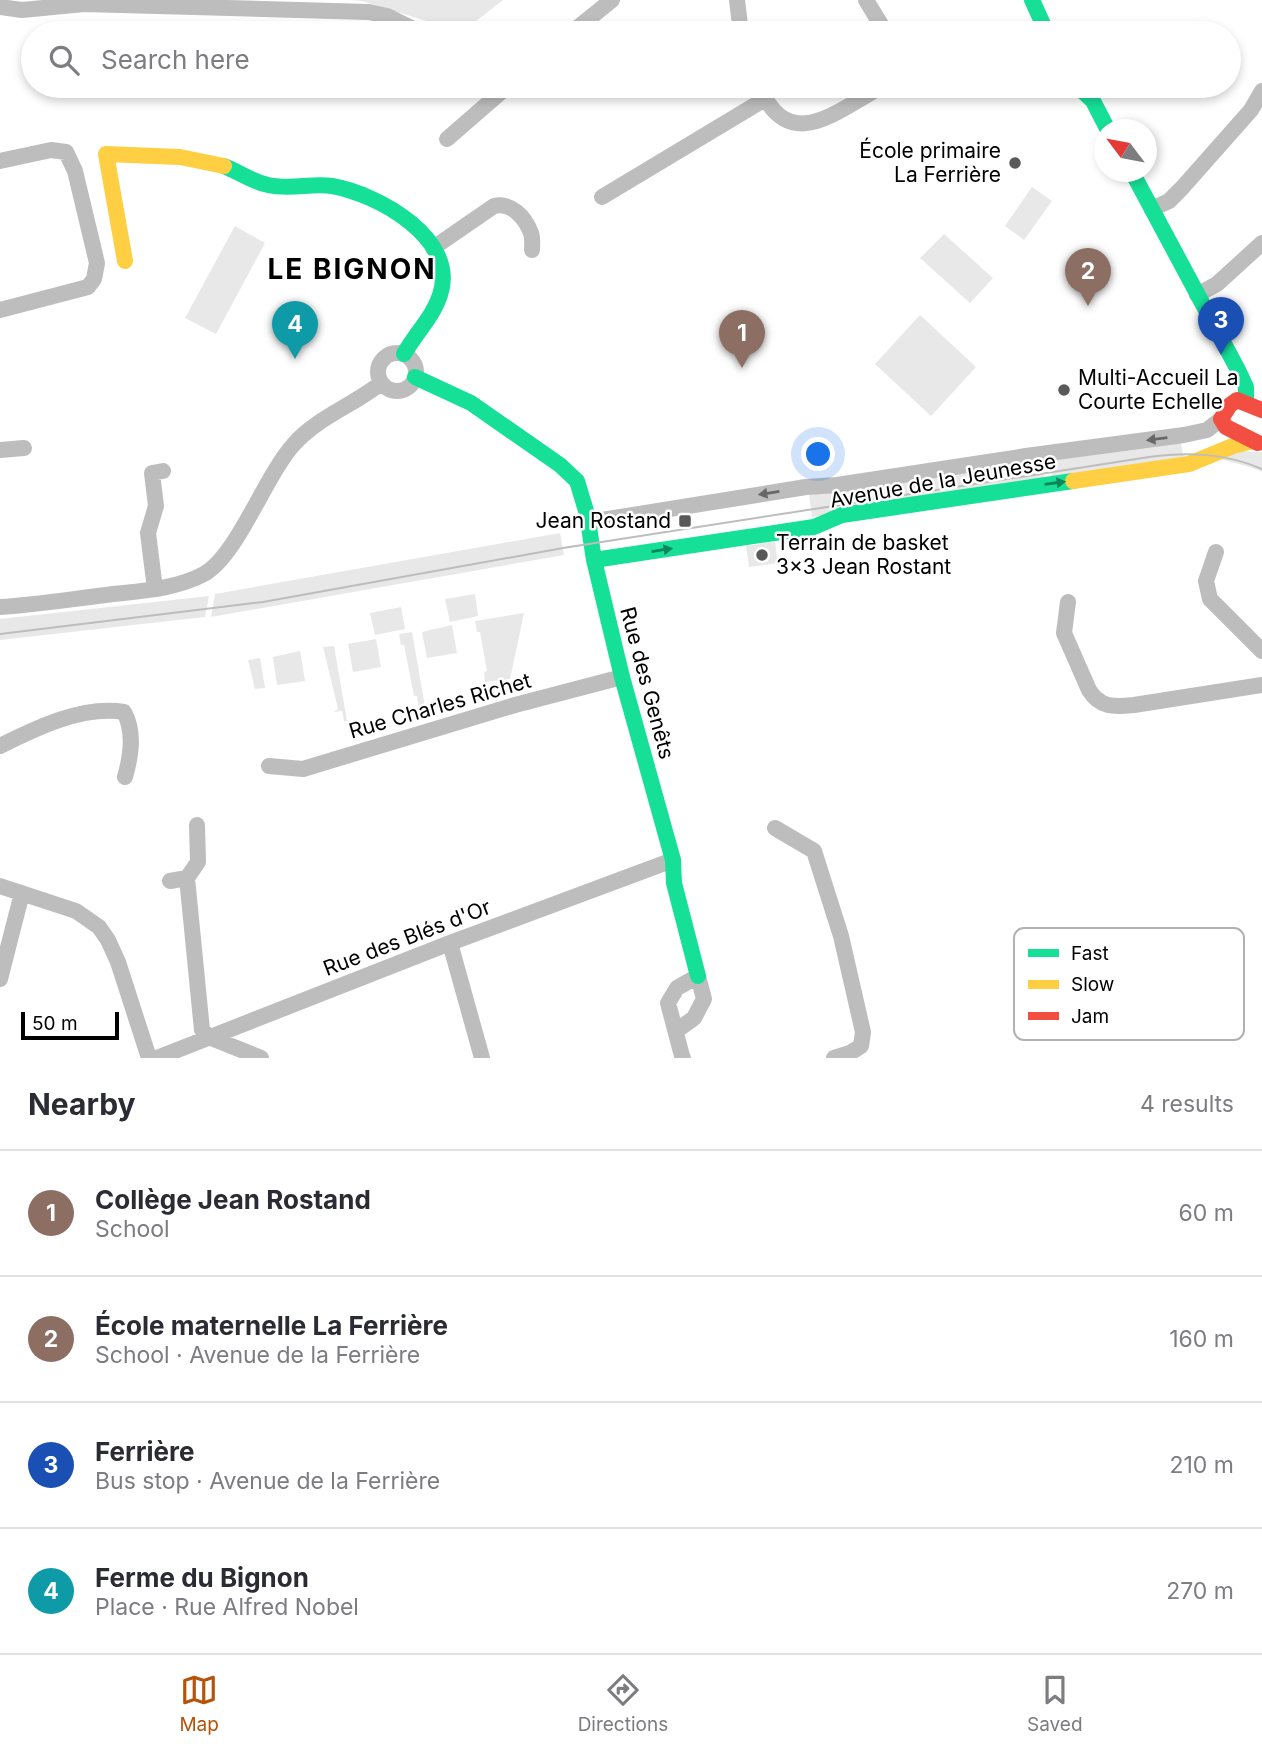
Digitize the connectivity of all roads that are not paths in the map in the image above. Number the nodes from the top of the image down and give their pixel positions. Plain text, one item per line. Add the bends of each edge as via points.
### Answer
1 (737, 0) edge
2 (866, 0) edge
3 (1032, 0) edge
4 (607, 1) edge
5 (0, 7) edge
6 (397, 21) edge
7 (584, 21) edge
8 (740, 21) edge
9 (879, 21) edge
10 (1042, 21) edge
11 (1262, 91) edge
12 (494, 98) edge
13 (753, 98) edge
14 (766, 98) edge
15 (861, 98) edge
16 (1090, 98) edge
17 (1102, 119) edge
18 (447, 139) dead end
19 (0, 161) edge
20 (1137, 182) edge
21 (602, 197) dead end
22 (1152, 209) junction
23 (1262, 243) edge
24 (433, 248) junction
25 (532, 250) dead end
26 (125, 261) dead end
27 (1197, 295) junction
28 (0, 310) edge
29 (404, 354) junction
30 (415, 377) junction
31 (381, 383) junction
32 (1246, 403) junction
33 (1262, 410) edge
34 (1221, 419) junction
35 (1258, 443) edge
36 (24, 448) dead end
37 (0, 450) edge
38 (152, 473) dead end
39 (588, 518) junction
40 (1216, 552) dead end
41 (594, 560) junction
42 (155, 589) junction
43 (1068, 601) dead end
44 (0, 607) edge
45 (1262, 651) edge
46 (622, 677) junction
47 (1262, 685) edge
48 (0, 746) edge
49 (269, 766) dead end
50 (125, 777) dead end
51 (197, 824) dead end
52 (775, 828) dead end
53 (673, 860) junction
54 (0, 886) edge
55 (22, 893) junction
56 (450, 943) junction
57 (698, 976) junction
58 (0, 979) edge
59 (676, 1031) junction
60 (209, 1037) junction
61 (149, 1058) edge
62 (157, 1058) edge
63 (261, 1058) edge
64 (482, 1058) edge
65 (683, 1058) edge
66 (834, 1058) edge

1 - 8 street
2 - 9 street
3 - 10 street
4 - 7 street
5 - 6 street via 22,10 84,4 369,12
11 - 22 street via 1251,110 1182,188
12 - 18 street
13 - 21 street
14 - 15 street via 776,114 789,122 812,124
16 - 17 street
19 - 28 street via 51,150 66,152 75,171 97,263 88,287
20 - 22 street
22 - 27 street
23 - 27 street via 1217,284
24 - 25 street via 494,206 504,204 513,208 532,234
24 - 26 street via 396,212 356,192 331,186 270,186 199,159 106,153
24 - 29 street via 443,272 442,293
27 - 32 street via 1246,387
29 - 30 street via 413,361
29 - 31 street via 391,353 381,360 377,372
30 - 31 street via 403,390 391,390
30 - 39 street, Rue des Genêts via 471,403 560,465 577,481
31 - 42 street via 295,444 222,559 182,584
32 - 33 street
32 - 34 street via 1229,403
34 - 35 street via 1226,427
34 -> 39 street, Avenue de la Jeunesse via 1207,430 1184,435
41 -> 35 street, Avenue de la Jeunesse via 814,527 842,515 1189,464 1233,446
36 - 37 street
38 - 42 street via 156,506 148,533
39 - 41 street, Rue des Genêts
40 - 45 street via 1206,581 1210,599
41 - 46 street, Rue des Genêts
42 - 44 street
43 - 47 street via 1064,633 1089,690 1103,704 1133,705
46 - 49 street, Rue Charles Richet via 303,769
46 - 53 street, Rue des Genêts
48 - 50 street via 81,715 111,709 124,712 130,722 132,755
51 - 60 street via 198,862 178,880 200,1023
52 - 66 street via 814,850 841,936 863,1032 861,1046
53 - 56 street, Rue des Blés d'Or
53 - 57 street, Rue des Genêts via 682,920
54 - 55 street
55 - 58 street
55 - 61 street via 76,911 104,933
56 - 60 street, Rue des Blés d'Or
56 - 64 street
57 - 59 street via 704,999 694,1018
57 - 59 street via 677,988 668,1003
59 - 65 street
60 - 62 street, Rue des Blés d'Or
60 - 63 street

